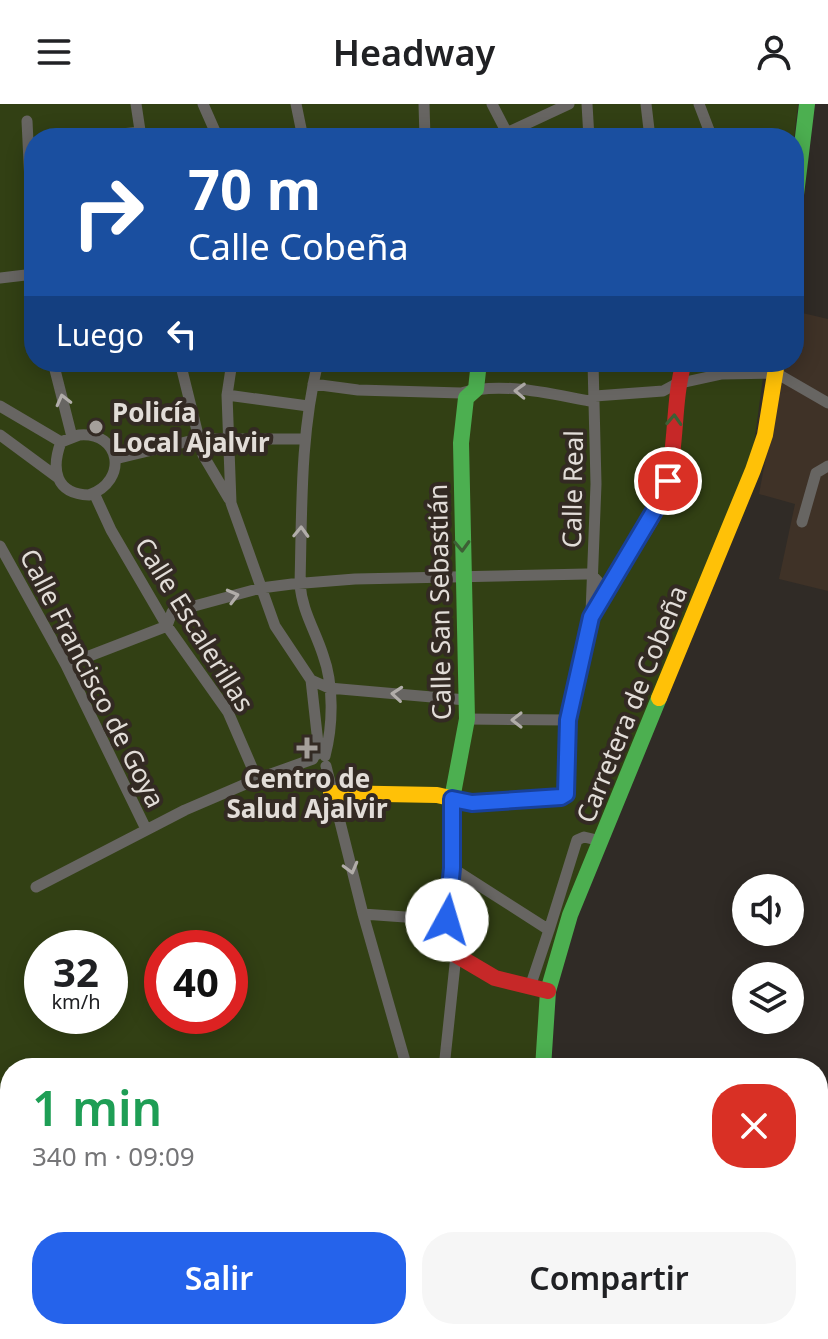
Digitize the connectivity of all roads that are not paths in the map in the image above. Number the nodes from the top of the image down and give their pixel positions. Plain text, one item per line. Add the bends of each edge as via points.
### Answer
1 (136, 104) edge
2 (203, 104) edge
3 (296, 104) edge
4 (424, 104) edge
5 (492, 104) edge
6 (569, 104) edge
7 (587, 104) edge
8 (646, 104) edge
9 (699, 104) edge
10 (807, 104) edge
11 (27, 121) dead end
12 (28, 128) edge
13 (140, 128) edge
14 (214, 128) edge
15 (301, 128) edge
16 (425, 128) edge
17 (500, 128) edge
18 (517, 128) edge
19 (588, 128) edge
20 (649, 128) edge
21 (708, 128) edge
22 (804, 129) edge
23 (24, 275) edge
24 (0, 278) edge
25 (55, 372) edge
26 (182, 372) edge
27 (230, 372) edge
28 (316, 372) edge
29 (478, 372) edge
30 (594, 372) edge
31 (680, 372) edge
32 (740, 372) edge
33 (776, 372) edge
34 (783, 372) edge
35 (313, 384) junction
36 (676, 384) junction
37 (476, 389) junction
38 (227, 395) junction
39 (595, 396) junction
40 (828, 403) edge
41 (0, 406) edge
42 (308, 406) junction
43 (0, 435) edge
44 (229, 438) junction
45 (198, 439) junction
46 (304, 439) junction
47 (67, 440) junction
48 (115, 459) junction
49 (828, 466) edge
50 (57, 477) junction
51 (94, 493) junction
52 (231, 503) junction
53 (802, 522) dead end
54 (0, 546) edge
55 (591, 574) junction
56 (464, 576) junction
57 (300, 584) junction
58 (261, 588) junction
59 (607, 591) junction
60 (591, 617) junction
61 (167, 626) junction
62 (66, 665) junction
63 (311, 680) junction
64 (329, 688) junction
65 (466, 700) junction
66 (467, 719) junction
67 (568, 720) junction
68 (320, 759) junction
69 (257, 779) junction
70 (331, 793) junction
71 (452, 799) junction
72 (146, 829) junction
73 (601, 841) junction
74 (452, 868) junction
75 (36, 887) dead end
76 (363, 914) junction
77 (447, 920) junction
78 (549, 930) junction
79 (456, 955) junction
80 (530, 987) junction
81 (548, 991) junction
82 (404, 1058) edge
83 (445, 1058) edge
84 (544, 1058) edge

1 - 13 street
2 - 14 street
3 - 15 street
4 - 16 street
5 - 17 street
6 - 18 street
7 - 19 street
8 - 20 street
9 - 21 street
10 - 22 street
11 - 12 street
23 - 24 street
47 -> 25 street
26 - 45 street
27 - 38 street
28 - 35 street
29 - 37 street, Calle San Sebastián
30 - 39 street, Calle Real
31 - 36 street
32 - 36 street
33 - 73 street, Carretera de Cobeña via 753,470
34 - 40 street
35 - 37 street via 447,393
35 - 42 street
36 - 39 street via 663,391
59 -> 36 street via 663,496
39 -> 37 street via 590,401 534,391
37 -> 56 street, Calle San Sebastián via 466,398 461,443
38 - 42 street
38 - 44 street
39 - 55 street, Calle Real
41 - 47 street
42 - 46 street
43 - 50 street
44 - 45 street
44 - 46 street
44 - 52 street
45 - 48 street
45 - 52 street
57 -> 46 street
47 - 48 street via 86,434 99,438
47 - 50 street via 55,461
48 - 51 street via 112,479
49 - 53 street via 816,473
50 - 51 street via 74,493
51 - 61 street, Calle Escalerillas
52 - 58 street
54 - 62 street, Calle Francisco de Goya
55 - 56 street
55 - 59 street
55 - 60 street, Calle Real
56 - 57 street
56 - 65 street, Calle San Sebastián
57 - 58 street
57 - 64 street via 301,604 324,656
61 -> 58 street via 172,612
58 - 63 street via 275,626
59 - 60 street
60 - 67 street
61 - 62 street
61 - 69 street, Calle Escalerillas via 228,712
62 - 72 street, Calle Francisco de Goya
63 - 64 street
63 - 68 street
65 -> 64 street
64 - 68 street via 330,733
65 - 66 street, Calle San Sebastián
67 -> 66 street
66 - 71 street, Calle San Sebastián
67 - 71 street via 566,794 472,803
68 - 69 street
68 - 70 street
69 - 72 street
70 - 71 street
70 -> 76 street
71 - 74 street, Calle San Sebastián
72 - 75 street
73 - 78 street via 577,840
73 - 81 street, Carretera de Cobeña via 570,915
74 - 77 street, Calle San Sebastián
74 - 78 street
76 - 77 street
76 - 82 street
77 - 79 street, Calle San Sebastián
78 - 80 street
79 - 80 street via 478,971
79 - 83 street
80 - 81 street
81 - 84 street, Carretera de Cobeña

